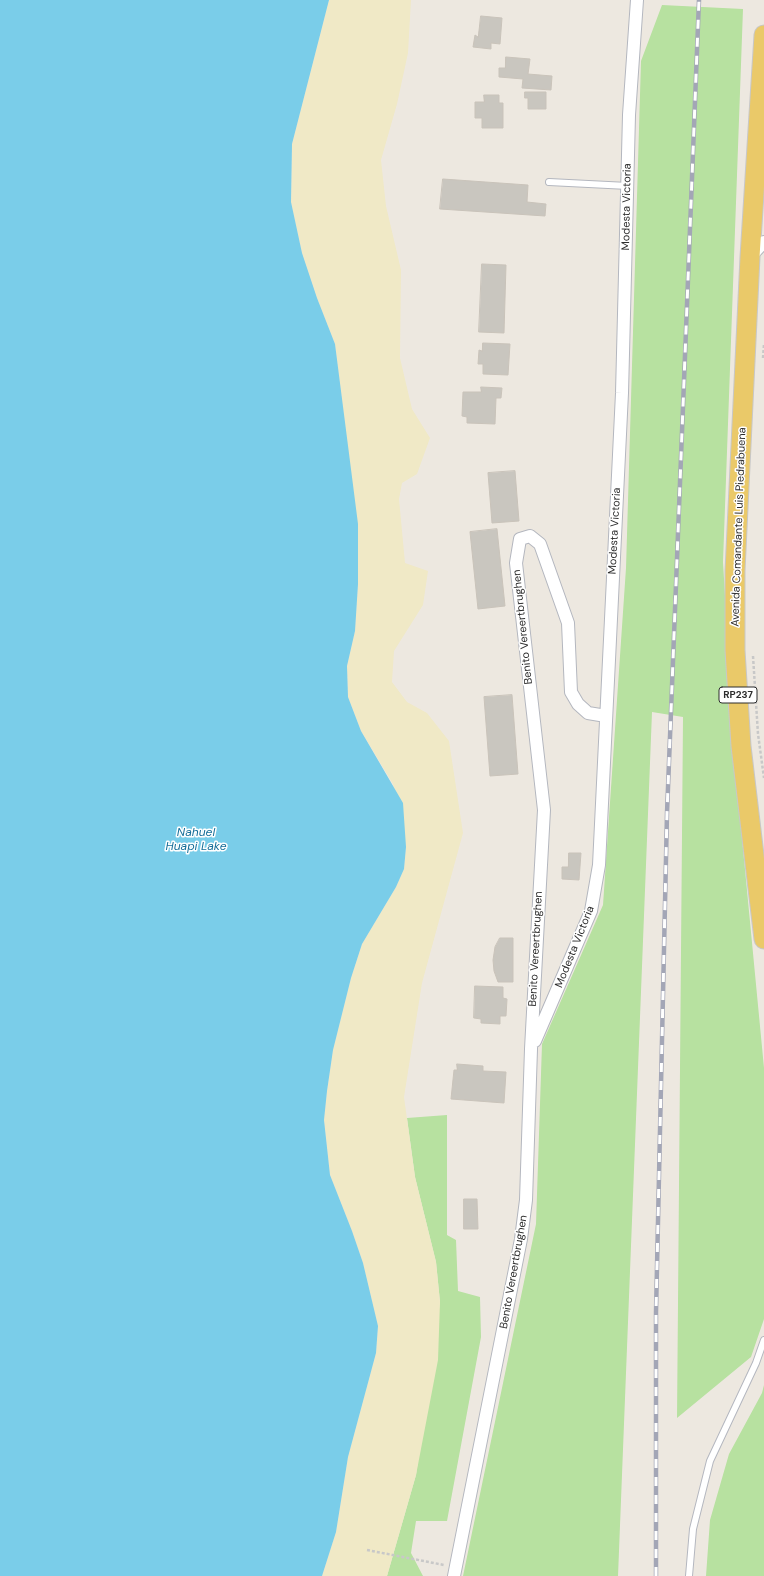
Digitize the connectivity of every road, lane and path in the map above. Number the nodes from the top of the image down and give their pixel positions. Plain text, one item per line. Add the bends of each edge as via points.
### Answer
1 (637, 0) edge
2 (764, 35) edge
3 (549, 182) dead end
4 (628, 186) junction
5 (764, 242) edge
6 (750, 257) junction
7 (764, 344) edge
8 (763, 360) dead end
9 (753, 654) dead end
10 (606, 716) junction
11 (764, 778) edge
12 (764, 939) edge
13 (531, 1049) junction
14 (764, 1340) edge
15 (756, 1363) junction
16 (764, 1363) edge
17 (367, 1550) dead end
18 (455, 1572) edge
19 (688, 1576) edge

1 - 4 street, Modesta Victoria via 629,115
2 - 6 main road, Avenida Comandante Luis Piedrabuena / RP237
3 - 4 lane
4 - 10 street, Modesta Victoria via 622,393
5 - 6 street
6 - 12 main road, Avenida Comandante Luis Piedrabuena / RP237 via 735,571 735,650 741,746
7 - 8 path
9 - 11 path via 758,734
10 - 13 street, Modesta Victoria via 599,865 591,911
10 - 13 street, Benito Vereertbrughen via 588,712 578,704 571,692 568,623 540,544 530,536 520,539 516,563 544,810
13 - 18 street, Benito Vereertbrughen via 526,1200 522,1239
14 - 15 lane
15 - 16 lane
15 - 19 lane via 710,1461 693,1529
17 - 18 path

